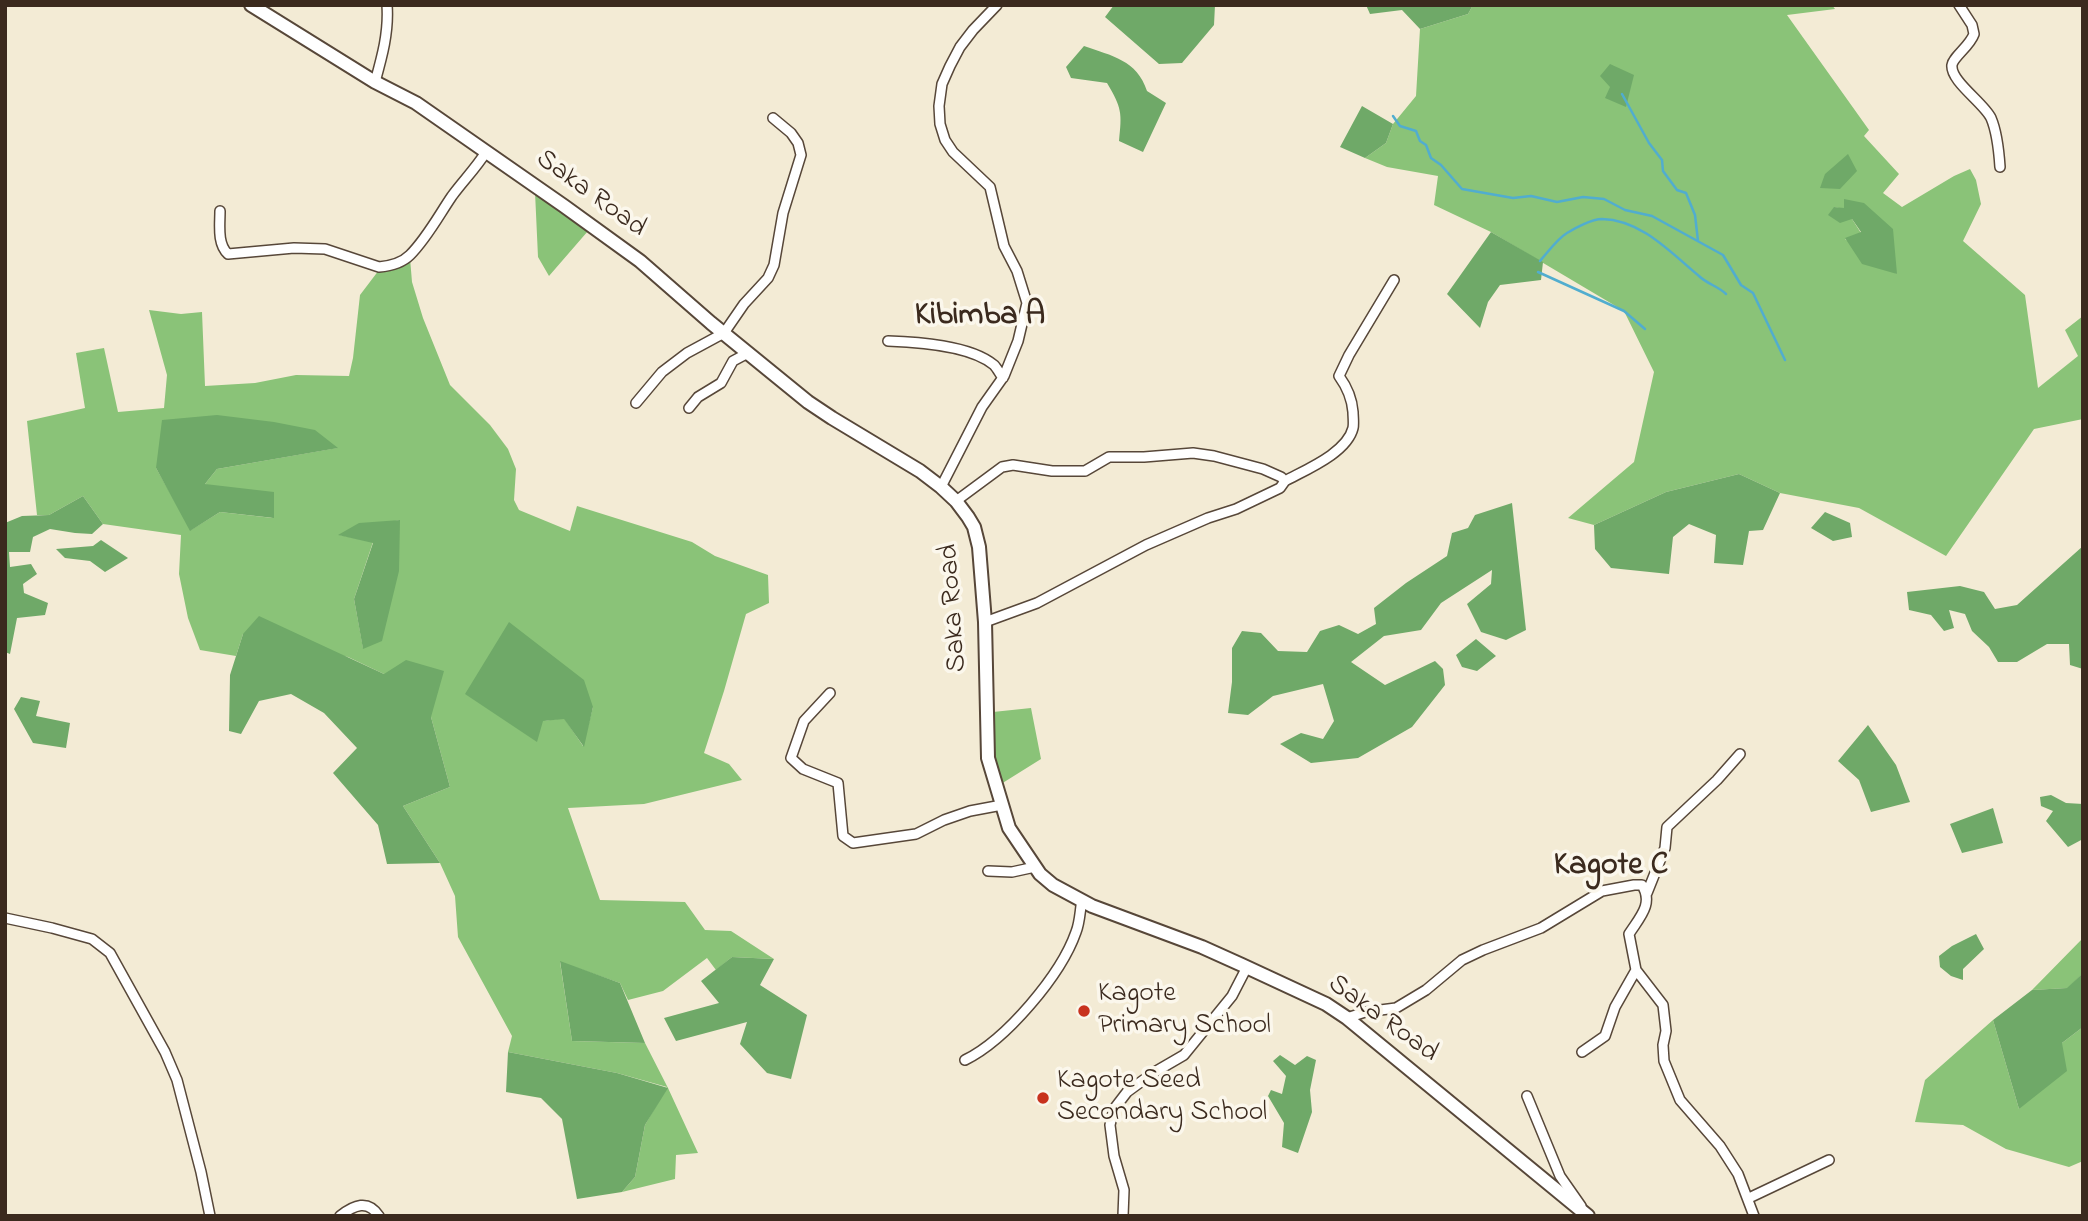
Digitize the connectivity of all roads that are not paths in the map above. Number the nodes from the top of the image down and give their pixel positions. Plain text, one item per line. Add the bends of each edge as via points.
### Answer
1 (251, 5) edge
2 (387, 5) edge
3 (997, 5) edge
4 (1959, 5) edge
5 (375, 82) junction
6 (773, 118) dead end
7 (486, 152) junction
8 (2000, 167) dead end
9 (220, 211) dead end
10 (1394, 280) dead end
11 (724, 333) junction
12 (888, 341) dead end
13 (748, 354) junction
14 (1003, 378) junction
15 (636, 403) dead end
16 (689, 408) dead end
17 (1285, 481) junction
18 (941, 487) junction
19 (956, 501) junction
20 (985, 621) junction
21 (830, 693) dead end
22 (1740, 754) dead end
23 (1002, 805) junction
24 (1035, 867) junction
25 (988, 872) dead end
26 (1647, 893) junction
27 (1082, 900) junction
28 (5, 918) edge
29 (1247, 967) junction
30 (1636, 970) junction
31 (1346, 1018) junction
32 (1582, 1052) dead end
33 (965, 1060) dead end
34 (1527, 1096) dead end
35 (1829, 1160) dead end
36 (1749, 1198) junction
37 (1587, 1215) edge
38 (210, 1216) edge
39 (340, 1216) edge
40 (379, 1216) edge
41 (1123, 1216) edge
42 (1754, 1216) edge

1 - 5 main road, Saka Road
2 - 5 street via 385,44
3 - 14 street via 960,47 942,84 939,106 945,140 990,187 1004,246 1027,303
4 - 8 street via 1974,34 1951,66 1990,116
5 - 7 main road, Saka Road via 415,103
6 - 11 street via 791,133 801,155 783,213 774,265
7 - 9 street via 409,256 387,266 325,250 228,254 221,244
7 - 11 main road, Saka Road via 640,261
10 - 17 street via 1339,376 1348,390 1353,428 1333,454
11 - 13 main road, Saka Road
11 - 15 street via 662,372
12 - 14 street via 938,344 966,352 995,365
13 - 16 street via 733,361 720,383
13 - 18 main road, Saka Road via 808,402
14 - 18 street via 982,407
17 - 19 street via 1263,469 1193,453 1109,457 1086,471 1013,464 1002,467
17 - 20 street via 1280,488 1236,509 1146,545 1037,604
18 - 19 main road, Saka Road
19 - 20 main road, Saka Road via 974,527 979,547
20 - 23 main road, Saka Road via 988,758
21 - 23 street via 804,721 791,758 803,769 838,783 843,836 853,843 916,834 970,811
22 - 26 street via 1667,827 1665,848
23 - 24 main road, Saka Road via 1013,836
24 - 25 street
24 - 27 main road, Saka Road via 1053,885
26 - 30 street via 1648,905 1629,934
26 - 31 street via 1642,885 1634,884 1602,891 1541,928 1462,960 1396,1008
27 - 29 main road, Saka Road
27 - 33 street via 1077,931 1059,966 1005,1032
28 - 38 street via 92,939 110,953 177,1080
29 - 31 main road, Saka Road
29 - 41 street via 1232,996 1184,1055 1126,1093 1114,1109 1110,1125 1124,1190
30 - 32 street via 1605,1036
30 - 36 street via 1663,1005 1664,1061 1680,1100 1720,1146
31 - 37 main road, Saka Road
34 - 37 street via 1560,1176
35 - 36 street
36 - 42 street
39 - 40 street via 359,1205 370,1206

